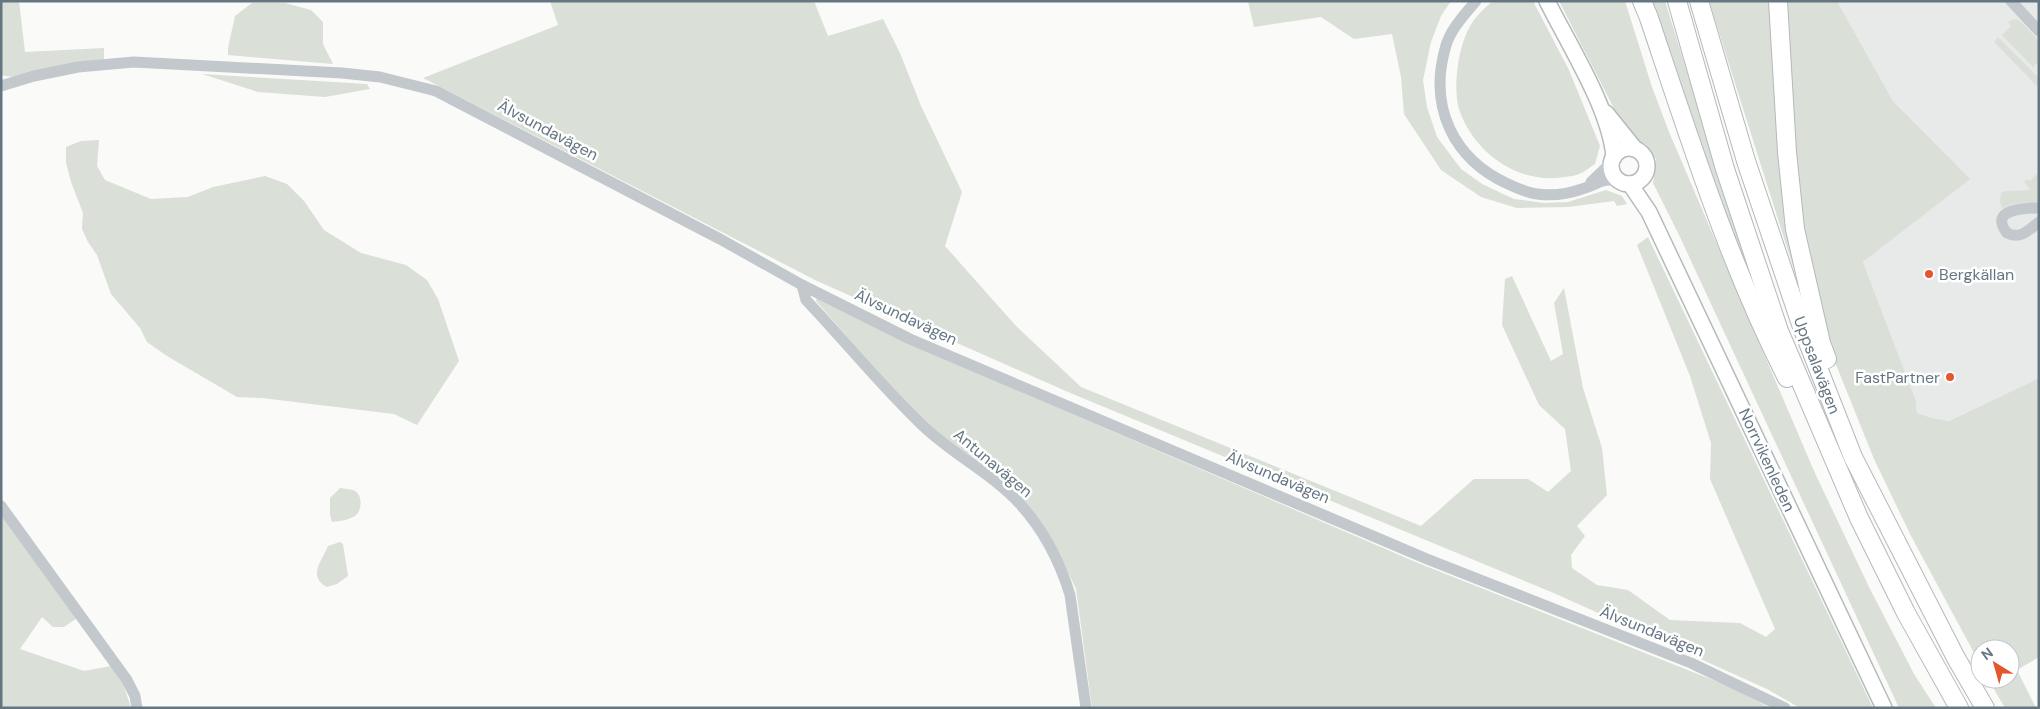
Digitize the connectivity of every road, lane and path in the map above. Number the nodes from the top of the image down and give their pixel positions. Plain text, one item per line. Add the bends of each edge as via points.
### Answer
1 (1476, 1) edge
2 (1547, 1) edge
3 (1642, 1) edge
4 (1676, 1) edge
5 (1699, 1) edge
6 (1778, 1) edge
7 (2011, 1) edge
8 (2039, 31) edge
9 (2, 85) edge
10 (1601, 107) junction
11 (1635, 149) junction
12 (1613, 160) junction
13 (1645, 176) junction
14 (1624, 182) junction
15 (1584, 189) junction
16 (2039, 208) edge
17 (1649, 212) junction
18 (2039, 222) edge
19 (802, 285) junction
20 (1, 506) edge
21 (1859, 518) junction
22 (1918, 584) junction
23 (137, 708) edge
24 (1086, 708) edge
25 (1785, 708) edge
26 (1884, 708) edge
27 (1959, 708) edge
28 (1985, 708) edge

1 - 15 street via 1459,21 1445,47 1440,73 1440,99 1447,125 1460,148 1478,166 1498,179 1537,194 1561,195
2 - 10 main road
3 - 21 highway via 1699,166 1765,335
4 - 21 highway, Uppsalavägen via 1725,169 1779,331
5 - 22 highway, Uppsalavägen via 1746,161 1802,327 1853,457
6 - 22 highway via 1786,152 1795,229 1821,343
7 - 8 street
9 - 19 street, Älvsundavägen via 78,68 134,62 342,73 407,82 467,106
10 - 11 main road
10 - 12 main road via 1613,146
11 - 12 main road via 1624,149
11 - 13 main road via 1641,152 1647,163
12 - 14 main road via 1614,176
12 - 15 street
13 - 14 main road
13 - 17 main road, Norrvikenleden via 1643,184
14 - 15 street via 1606,179
14 - 17 main road, Norrvikenleden
16 - 18 street via 2009,211 2003,225 2007,233 2015,236
17 - 26 main road, Norrvikenleden
19 - 24 street, Antunavägen via 806,300 902,406 1018,502 1033,520 1052,549 1070,595
19 - 25 street, Älvsundavägen via 919,343 1436,562 1691,663
20 - 23 street via 124,676
21 - 27 highway, Uppsalavägen via 1906,613
22 - 28 highway, Uppsalavägen

